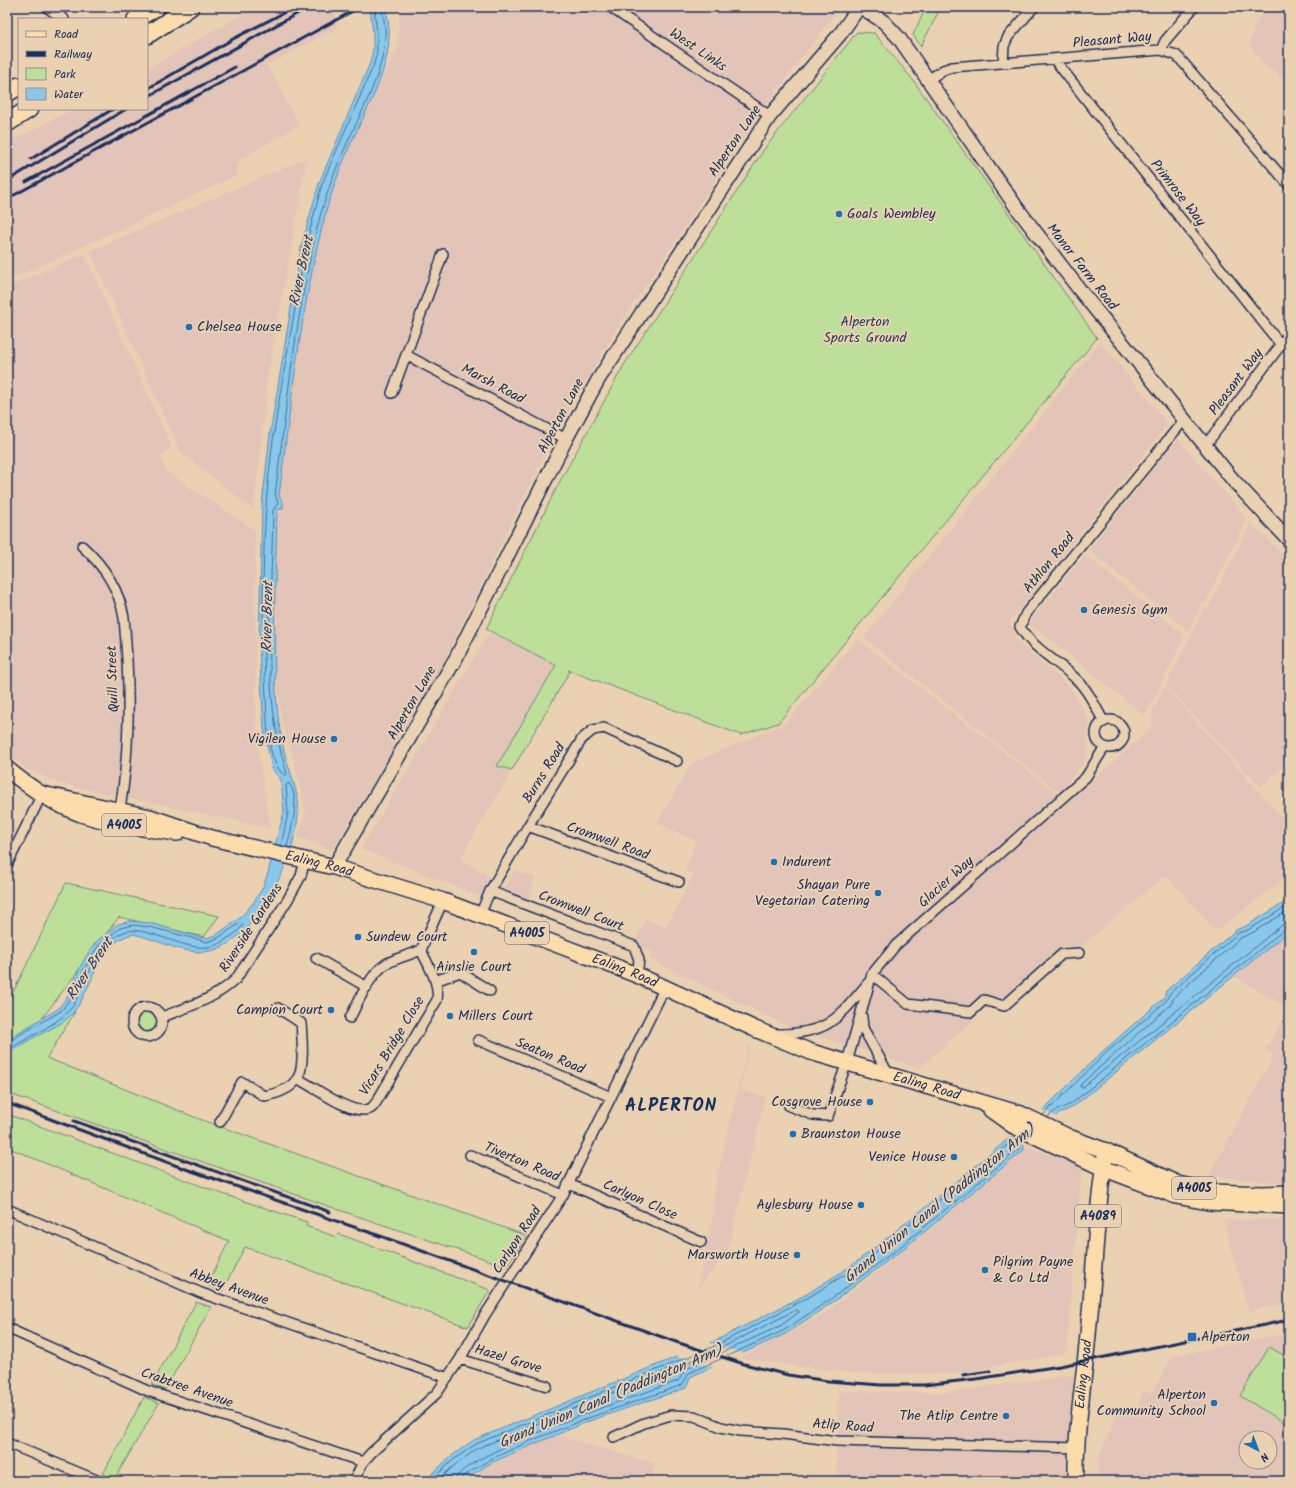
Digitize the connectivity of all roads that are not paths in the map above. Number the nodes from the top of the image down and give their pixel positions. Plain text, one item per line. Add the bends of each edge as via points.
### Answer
1 (46, 7) edge
2 (156, 7) edge
3 (190, 7) edge
4 (610, 7) edge
5 (860, 7) edge
6 (1034, 7) edge
7 (1194, 7) edge
8 (62, 18) edge
9 (138, 18) edge
10 (148, 34) edge
11 (1161, 50) junction
12 (1054, 59) junction
13 (1003, 62) junction
14 (928, 80) junction
15 (18, 87) edge
16 (7, 93) edge
17 (18, 108) edge
18 (26, 110) edge
19 (7, 114) edge
20 (770, 116) junction
21 (7, 123) edge
22 (1289, 185) edge
23 (443, 254) dead end
24 (1289, 334) edge
25 (1281, 345) junction
26 (406, 355) junction
27 (392, 393) dead end
28 (1184, 420) junction
29 (566, 439) junction
30 (1205, 446) junction
31 (1289, 540) edge
32 (82, 546) dead end
33 (1104, 722) junction
34 (1104, 748) junction
35 (677, 761) dead end
36 (7, 770) edge
37 (42, 794) junction
38 (118, 816) junction
39 (528, 826) junction
40 (299, 859) junction
41 (7, 865) edge
42 (334, 868) junction
43 (679, 882) dead end
44 (490, 891) junction
45 (443, 901) junction
46 (480, 916) junction
47 (421, 950) junction
48 (1079, 953) dead end
49 (316, 958) dead end
50 (637, 975) junction
51 (872, 977) junction
52 (435, 981) junction
53 (367, 987) junction
54 (665, 987) junction
55 (490, 991) dead end
56 (278, 1008) dead end
57 (861, 1009) junction
58 (162, 1017) dead end
59 (350, 1018) dead end
60 (768, 1034) junction
61 (478, 1040) dead end
62 (847, 1062) junction
63 (889, 1075) junction
64 (298, 1079) junction
65 (611, 1097) junction
66 (789, 1106) dead end
67 (1017, 1119) junction
68 (220, 1122) dead end
69 (1071, 1138) junction
70 (1106, 1151) junction
71 (470, 1155) dead end
72 (1103, 1168) junction
73 (569, 1184) junction
74 (1289, 1193) edge
75 (563, 1195) junction
76 (1289, 1206) edge
77 (7, 1209) edge
78 (701, 1242) dead end
79 (7, 1328) edge
80 (460, 1359) junction
81 (448, 1378) junction
82 (547, 1386) dead end
83 (614, 1436) dead end
84 (7, 1443) edge
85 (1077, 1448) junction
86 (363, 1462) junction
87 (99, 1481) edge
88 (354, 1481) edge
89 (1076, 1481) edge

1 - 8 street
2 - 9 highway
3 - 10 highway
4 - 20 street, West Links
5 - 14 main road, Manor Farm Road via 884,22 899,38
5 - 20 main road, Alperton Lane via 841,34
6 - 13 street via 1008,37 1004,46
7 - 11 street via 1165,40
11 - 12 street, Pleasant Way
11 - 22 street, Pleasant Way via 1180,59
12 - 13 street, Pleasant Way
12 - 25 street, Primrose Way
13 - 14 street, Pleasant Way via 952,67
14 - 28 main road, Manor Farm Road via 1017,208
15 - 16 highway
17 - 19 highway
18 - 21 highway
20 - 29 main road, Alperton Lane via 623,340
23 - 26 street
24 - 25 street, Pleasant Way
25 - 30 street, Pleasant Way
26 - 27 street
26 - 29 street, Marsh Road
28 - 30 main road, Manor Farm Road
28 - 33 street, Athlon Road via 1026,613 1020,627 1027,637 1077,680
29 - 42 main road, Alperton Lane via 456,658
30 - 31 main road, Manor Farm Road
32 - 38 street, Quill Street via 110,578 122,603 124,618 129,719 128,756
33 - 34 street via 1096,734 1098,742
33 - 34 street via 1116,721 1125,734 1121,744 1113,749
34 - 51 street, Glacier Way via 1086,777 896,945
35 - 39 street, Burns Road via 604,728 593,730 582,739
36 - 37 main road, A4005
37 - 38 main road, A4005 via 80,813
37 - 41 street
38 - 40 main road, Ealing Road / A4005
39 - 43 street, Cromwell Road
39 - 44 street, Burns Road
40 - 42 main road, Ealing Road / A4005
40 - 58 street, Riverside Gardens via 300,876 287,901 236,979 208,1000
42 - 45 main road, Ealing Road / A4005
44 - 46 street, Burns Road
44 - 50 street, Cromwell Court via 634,946 639,960
45 - 46 main road, Ealing Road / A4005
45 - 47 street
46 - 50 main road, Ealing Road / A4005
47 - 52 street, Vicars Bridge Close
47 - 53 street via 387,964
48 - 51 street via 1062,954 1004,1006 984,1000 971,1012 908,1004
49 - 53 street
50 - 54 main road, Ealing Road / A4005
51 - 57 street, Glacier Way
51 - 60 street via 844,1010 826,1026 806,1032
52 - 55 street via 460,972
52 - 64 street, Vicars Bridge Close via 437,1000 377,1102 370,1109 356,1109 341,1103
53 - 59 street
54 - 60 main road, Ealing Road / A4005
54 - 65 street, Carlyon Road
56 - 64 street via 301,1022 303,1049
57 - 62 street, Glacier Way
57 - 63 street via 863,1028
60 - 62 main road, Ealing Road / A4005 via 811,1052
61 - 65 street, Seaton Road
62 - 63 main road, Ealing Road / A4005
62 - 66 street, Glacier Way via 828,1116 813,1115
63 - 67 main road, Ealing Road / A4005 via 980,1103
64 - 68 street via 276,1094 264,1096 242,1082
65 - 73 street, Carlyon Road
67 - 69 main road, Ealing Road / A4005 via 1051,1127
67 - 72 main road, Ealing Road / A4005 via 1040,1138
69 - 70 main road, Ealing Road / A4005
69 - 72 main road via 1096,1155
70 - 72 main road, A4089
70 - 74 main road, A4005 via 1178,1184 1208,1192
71 - 75 street, Tiverton Road
72 - 76 main road, A4005 via 1176,1196 1208,1202
72 - 85 main road, Ealing Road / A4089
73 - 75 street, Carlyon Road
73 - 78 street, Carlyon Close
75 - 80 street, Carlyon Road via 485,1315
77 - 81 street, Abbey Avenue via 201,1293
79 - 86 street, Crabtree Avenue via 148,1391
80 - 81 street, Carlyon Road
80 - 82 street, Hazel Grove
81 - 86 street, Carlyon Road via 425,1405
83 - 85 street, Atlip Road via 671,1415 694,1416 721,1427 741,1431 837,1441
84 - 87 street
85 - 89 main road, Ealing Road / A4089
86 - 88 street, Carlyon Road

